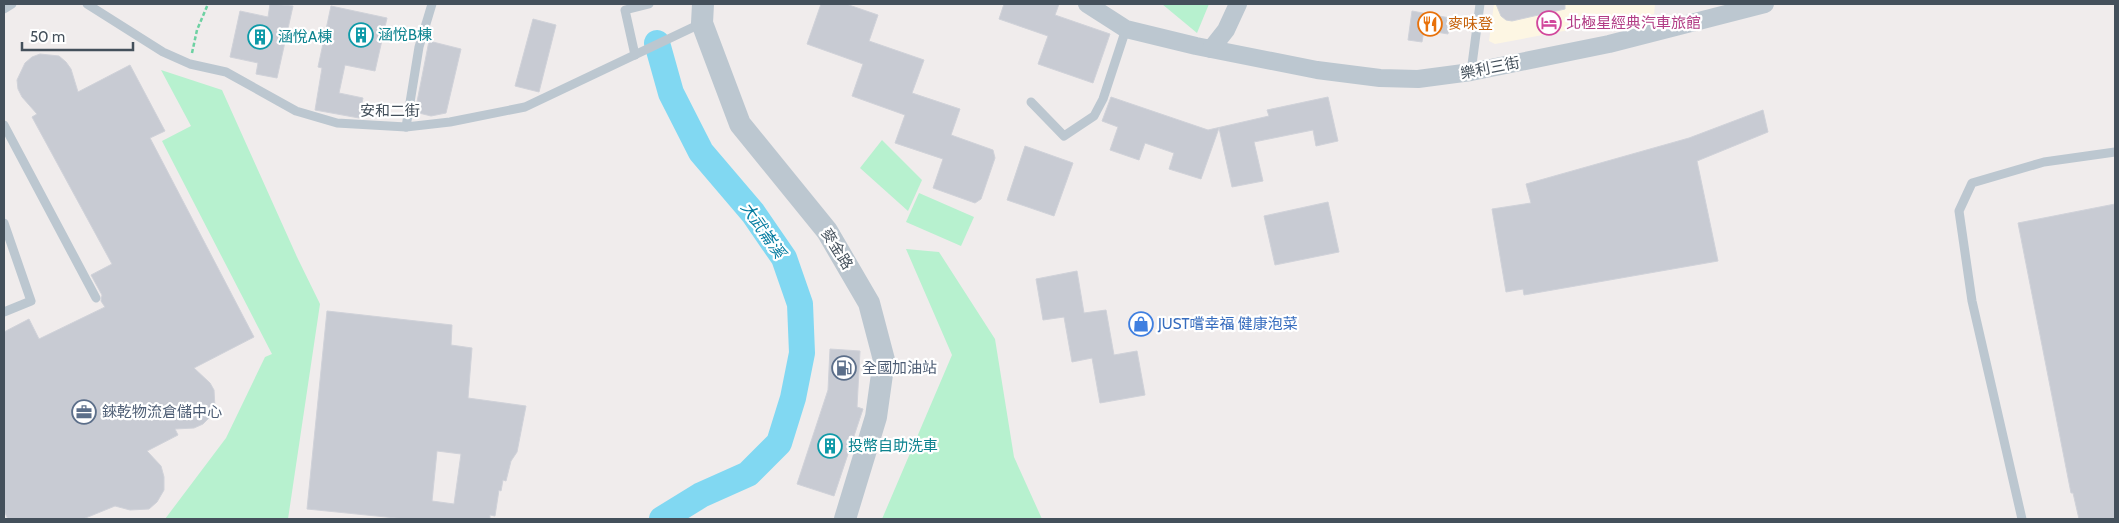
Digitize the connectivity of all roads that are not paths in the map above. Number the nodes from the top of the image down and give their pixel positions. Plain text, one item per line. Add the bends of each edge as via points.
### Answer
1 (12, 4) edge
2 (88, 4) edge
3 (432, 4) edge
4 (649, 4) edge
5 (1087, 4) edge
6 (1238, 4) edge
7 (1480, 4) edge
8 (1765, 4) edge
9 (4, 9) edge
10 (697, 19) edge
11 (1126, 29) junction
12 (1211, 49) junction
13 (635, 55) junction
14 (1472, 72) junction
15 (1030, 102) dead end
16 (4, 124) edge
17 (406, 127) junction
18 (2115, 152) edge
19 (4, 224) edge
20 (96, 298) dead end
21 (4, 312) edge
22 (846, 519) edge
23 (2022, 519) edge

1 - 9 lane
2 - 17 lane, 安和二街 via 142,41 190,64 226,72 296,111 337,123
3 - 17 lane via 419,47
4 - 13 lane via 625,10
5 - 11 street, 樂利三街
6 - 12 street via 1226,30
7 - 14 lane
8 - 14 street, 樂利三街 via 1608,44
10 - 13 lane, 安和二街
10 - 22 street, 麥金路 via 740,124 827,231 869,303 884,360 876,417
11 - 12 street, 樂利三街
11 - 15 lane via 1103,99 1094,116 1064,136
12 - 14 street, 樂利三街 via 1317,70 1380,78 1418,79
13 - 17 lane, 安和二街 via 525,107
16 - 20 lane
18 - 23 lane via 2044,162 1972,183 1959,211 1972,301
19 - 21 lane via 31,301

